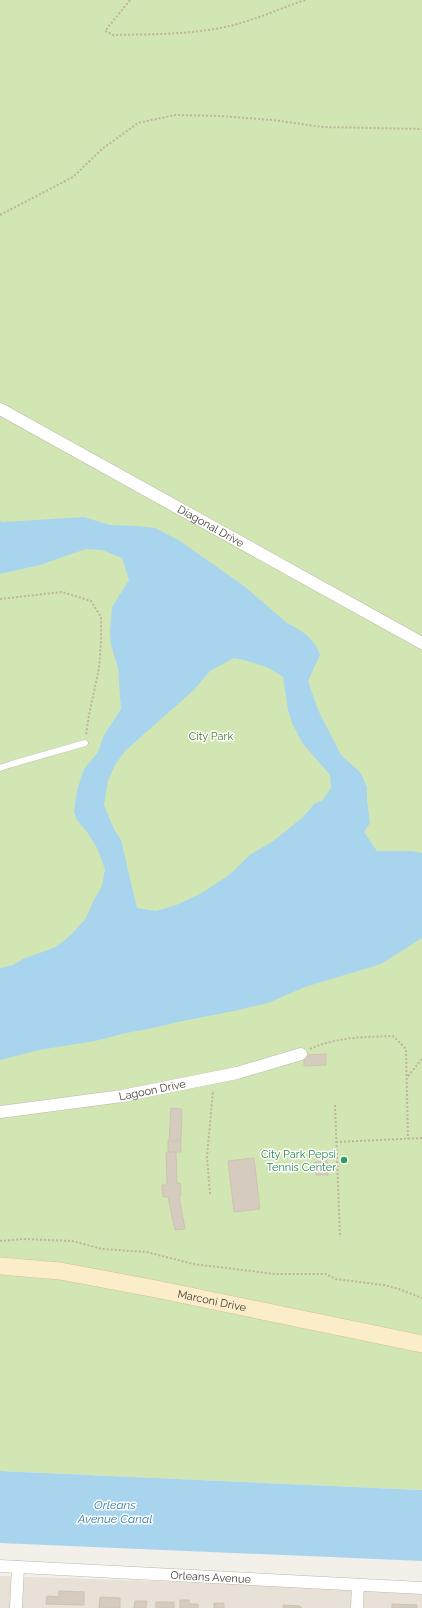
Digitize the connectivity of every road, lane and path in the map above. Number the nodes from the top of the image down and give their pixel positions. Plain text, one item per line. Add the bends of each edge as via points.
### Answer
1 (130, 0) edge
2 (305, 0) edge
3 (422, 129) edge
4 (0, 215) edge
5 (0, 409) edge
6 (0, 599) edge
7 (422, 643) edge
8 (85, 743) joint
9 (0, 768) edge
10 (301, 1054) joint
11 (422, 1059) edge
12 (213, 1077) junction
13 (407, 1077) junction
14 (335, 1105) dead end
15 (0, 1112) edge
16 (422, 1138) edge
17 (408, 1139) junction
18 (336, 1142) junction
19 (210, 1194) dead end
20 (340, 1237) dead end
21 (0, 1241) edge
22 (0, 1266) edge
23 (422, 1298) edge
24 (422, 1344) edge
25 (0, 1566) edge
26 (18, 1567) junction
27 (358, 1585) junction
28 (422, 1588) edge
29 (16, 1608) edge
30 (357, 1608) edge

1 - 2 path via 105,31 113,35 177,33 217,28 244,23
3 - 4 path via 322,127 242,118 175,115 138,123 73,176
5 - 7 street, Diagonal Drive
6 - 8 path via 62,592 91,601 101,617 99,668
8 - 9 lane
10 - 12 street, Lagoon Drive
10 - 13 path via 323,1043 349,1038 393,1036 406,1049
11 - 13 path
12 - 15 street, Lagoon Drive via 122,1096
12 - 19 path via 207,1157
13 - 17 path
14 - 18 path
16 - 17 path
17 - 18 path
18 - 20 path
21 - 23 path via 72,1241 102,1249 147,1252 193,1264 237,1270 274,1274 326,1274 336,1279 384,1285
22 - 24 street, Marconi Drive via 60,1271
25 - 26 street, Orleans Avenue
26 - 27 street, Orleans Avenue
26 - 29 street
27 - 28 street, Orleans Avenue
27 - 30 street

